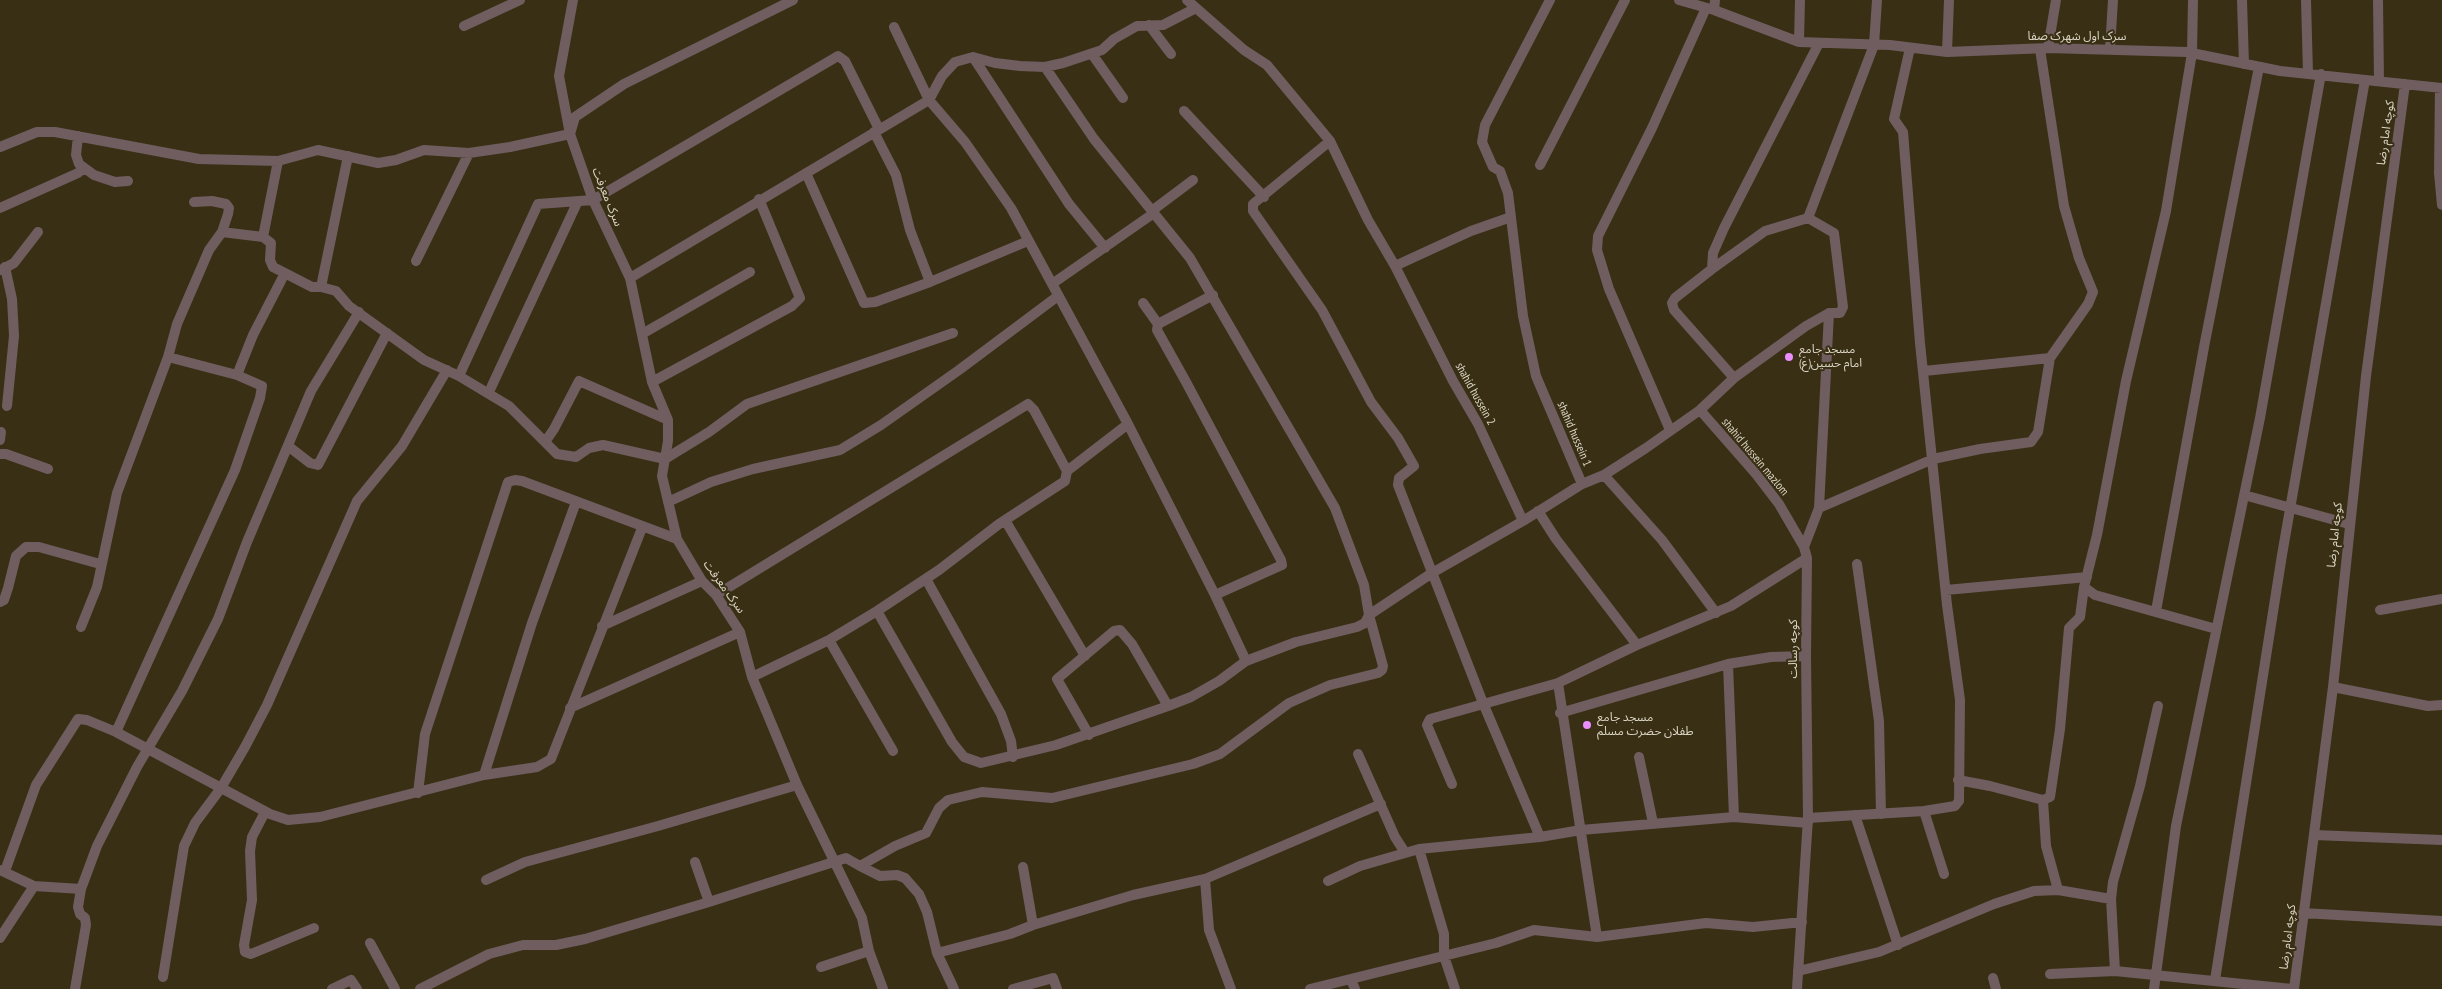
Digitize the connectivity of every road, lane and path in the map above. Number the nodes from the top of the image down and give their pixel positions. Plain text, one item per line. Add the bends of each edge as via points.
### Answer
1 (520, 0) edge
2 (573, 0) edge
3 (793, 0) edge
4 (1187, 0) edge
5 (1550, 0) edge
6 (1625, 0) edge
7 (1679, 0) edge
8 (1800, 0) edge
9 (1877, 0) edge
10 (1950, 0) edge
11 (2056, 0) edge
12 (2113, 0) edge
13 (2193, 0) edge
14 (2242, 0) edge
15 (2306, 0) edge
16 (2378, 0) edge
17 (499, 4) edge
18 (1712, 6) edge
19 (1196, 8) junction
20 (1149, 25) junction
21 (464, 26) dead end
22 (894, 27) dead end
23 (1799, 42) junction
24 (1819, 44) junction
25 (1874, 45) junction
26 (1910, 48) junction
27 (2044, 48) junction
28 (2110, 49) junction
29 (1947, 52) junction
30 (2192, 53) junction
31 (1092, 54) junction
32 (1171, 54) dead end
33 (973, 57) junction
34 (2244, 64) junction
35 (1045, 67) junction
36 (2259, 67) junction
37 (2308, 73) junction
38 (2321, 74) junction
39 (2365, 80) junction
40 (2380, 81) junction
41 (2405, 84) junction
42 (2441, 88) edge
43 (1123, 98) dead end
44 (929, 100) junction
45 (1184, 110) dead end
46 (876, 130) junction
47 (570, 134) junction
48 (78, 136) junction
49 (1330, 141) junction
50 (0, 147) edge
51 (469, 154) junction
52 (348, 156) junction
53 (278, 161) junction
54 (1540, 165) dead end
55 (84, 168) junction
56 (806, 173) junction
57 (1193, 180) dead end
58 (128, 181) dead end
59 (1264, 197) junction
60 (759, 199) junction
61 (593, 200) junction
62 (194, 202) dead end
63 (577, 203) junction
64 (2442, 205) edge
65 (0, 208) edge
66 (1154, 211) junction
67 (1511, 216) junction
68 (1808, 218) junction
69 (38, 232) dead end
70 (222, 232) junction
71 (264, 237) junction
72 (1028, 241) junction
73 (1105, 248) junction
74 (416, 261) dead end
75 (1395, 266) junction
76 (3, 269) edge
77 (1712, 269) junction
78 (750, 272) dead end
79 (285, 273) junction
80 (630, 278) junction
81 (930, 282) junction
82 (1052, 284) junction
83 (321, 287) junction
84 (1213, 295) junction
85 (1058, 296) junction
86 (1144, 303) dead end
87 (359, 312) junction
88 (1829, 313) junction
89 (1158, 324) junction
90 (388, 333) junction
91 (952, 333) dead end
92 (642, 334) junction
93 (168, 357) junction
94 (2050, 358) junction
95 (447, 370) junction
96 (1924, 371) junction
97 (238, 376) junction
98 (460, 376) junction
99 (1734, 378) junction
100 (652, 382) junction
101 (489, 392) junction
102 (7, 406) dead end
103 (1700, 410) junction
104 (668, 420) junction
105 (1128, 424) junction
106 (1670, 430) junction
107 (545, 442) junction
108 (288, 446) junction
109 (0, 454) edge
110 (665, 459) junction
111 (1933, 459) junction
112 (48, 468) dead end
113 (1066, 471) junction
114 (1604, 475) junction
115 (1582, 484) junction
116 (2244, 495) junction
117 (576, 502) junction
118 (668, 502) junction
119 (1819, 508) junction
120 (2290, 509) junction
121 (1538, 511) junction
122 (1005, 520) junction
123 (1523, 521) junction
124 (2349, 524) junction
125 (642, 528) junction
126 (677, 539) junction
127 (1804, 547) junction
128 (1808, 558) junction
129 (100, 564) junction
130 (1857, 564) dead end
131 (1432, 573) junction
132 (926, 579) junction
133 (702, 581) junction
134 (2086, 582) junction
135 (1946, 590) junction
136 (1216, 594) junction
137 (716, 595) junction
138 (2442, 599) edge
139 (0, 602) edge
140 (2380, 610) dead end
141 (877, 611) junction
142 (2156, 611) junction
143 (1716, 613) junction
144 (1369, 615) junction
145 (602, 626) junction
146 (81, 627) dead end
147 (2216, 628) junction
148 (740, 632) junction
149 (829, 640) junction
150 (1637, 645) junction
151 (1085, 656) junction
152 (1806, 656) junction
153 (1246, 661) junction
154 (1728, 664) junction
155 (752, 677) junction
156 (1558, 683) junction
157 (2333, 688) junction
158 (1483, 703) junction
159 (1168, 706) junction
160 (2158, 706) dead end
161 (2442, 706) edge
162 (570, 708) junction
163 (1560, 713) junction
164 (116, 732) junction
165 (1089, 735) junction
166 (147, 749) junction
167 (893, 751) dead end
168 (1358, 754) dead end
169 (1013, 757) junction
170 (1639, 757) dead end
171 (484, 775) junction
172 (1958, 780) junction
173 (1452, 784) dead end
174 (797, 785) junction
175 (221, 788) junction
176 (418, 793) junction
177 (2043, 800) junction
178 (1380, 804) junction
179 (1924, 811) junction
180 (265, 812) junction
181 (1881, 814) junction
182 (1855, 815) junction
183 (1734, 817) junction
184 (1808, 821) junction
185 (1653, 823) junction
186 (1581, 830) junction
187 (2314, 835) junction
188 (1540, 837) junction
189 (2442, 840) edge
190 (1419, 849) junction
191 (1404, 852) junction
192 (836, 861) junction
193 (695, 862) dead end
194 (860, 866) junction
195 (1023, 868) dead end
196 (3, 870) edge
197 (1944, 874) dead end
198 (1205, 879) junction
199 (486, 880) dead end
200 (1328, 881) dead end
201 (34, 886) junction
202 (81, 889) junction
203 (2058, 890) junction
204 (2111, 899) junction
205 (709, 902) junction
206 (2303, 913) junction
207 (2442, 921) edge
208 (1802, 922) junction
209 (1032, 925) junction
210 (314, 928) dead end
211 (1597, 937) junction
212 (0, 938) edge
213 (370, 942) dead end
214 (1898, 945) junction
215 (869, 950) junction
216 (937, 952) junction
217 (1444, 956) junction
218 (821, 967) dead end
219 (1798, 971) junction
220 (2115, 971) junction
221 (2050, 974) dead end
222 (2155, 976) junction
223 (162, 977) dead end
224 (1993, 978) dead end
225 (2215, 980) junction
226 (1353, 984) edge
227 (423, 988) edge
228 (75, 989) edge
229 (332, 989) edge
230 (357, 989) edge
231 (395, 989) edge
232 (883, 989) edge
233 (954, 989) edge
234 (1013, 989) edge
235 (1057, 989) edge
236 (1230, 989) edge
237 (1310, 989) edge
238 (1455, 989) edge
239 (1797, 989) edge
240 (1996, 989) edge
241 (2154, 989) edge
242 (2293, 989) edge

1 - 17 street
2 - 47 street, سرک معرفت via 559,76
3 - 47 street via 624,84 575,117
4 - 19 street, shahid hussein 2
5 - 67 street, shahid hussein 1 via 1485,126 1483,136 1482,142 1493,167 1500,172 1506,186
6 - 54 street
7 - 18 street, سرک اول شهرک صفا
8 - 23 street
9 - 25 street
10 - 29 street
11 - 27 street
12 - 28 street
13 - 30 street
14 - 34 street
15 - 37 street
16 - 40 street
17 - 21 street
18 - 23 street, سرک اول شهرک صفا
18 - 106 street via 1598,236 1597,250 1609,288
19 - 20 street via 1163,25
19 - 49 street, shahid hussein 2 via 1244,50 1267,65
20 - 31 street via 1137,26
20 - 32 street
22 - 44 street
23 - 24 street, سرک اول شهرک صفا
24 - 25 street, سرک اول شهرک صفا
24 - 77 street via 1724,228 1713,253
25 - 26 street, سرک اول شهرک صفا
25 - 68 street
26 - 29 street, سرک اول شهرک صفا
26 - 96 street via 1894,119 1903,132
27 - 28 street, سرک اول شهرک صفا
27 - 29 street, سرک اول شهرک صفا
27 - 94 street via 2064,206 2093,292
28 - 30 street, سرک اول شهرک صفا
30 - 34 street, سرک اول شهرک صفا
30 - 134 street via 2166,211 2126,381
31 - 35 street
31 - 43 street
33 - 35 street via 995,63
33 - 44 street via 955,62 942,76
33 - 73 street via 1069,204
34 - 36 street, سرک اول شهرک صفا
35 - 66 street via 1094,139
36 - 37 street, سرک اول شهرک صفا
36 - 142 street
37 - 38 street, سرک اول شهرک صفا
38 - 39 street, سرک اول شهرک صفا
38 - 116 street
39 - 40 street, سرک اول شهرک صفا
39 - 120 street
40 - 41 street, سرک اول شهرک صفا
41 - 42 street, سرک اول شهرک صفا
41 - 124 street, کوچه امام رضا
42 - 64 street via 2439,172
44 - 46 street
44 - 72 street via 996,185
45 - 59 street
46 - 56 street
46 - 61 street via 845,61 838,56
46 - 81 street via 896,175 910,230
47 - 51 street
47 - 61 street, سرک معرفت
48 - 50 street via 37,132
48 - 53 street via 199,159
48 - 55 street via 76,154
49 - 59 street
49 - 75 street, shahid hussein 2 via 1368,220
51 - 52 street via 424,150 378,163
51 - 74 street
52 - 53 street via 318,150
52 - 83 street
53 - 71 street
55 - 58 street via 115,182
55 - 65 street
56 - 60 street
56 - 81 street via 864,303
57 - 66 street
59 - 131 street via 1253,204 1253,211 1322,310 1371,402 1414,466 1399,478 1398,485
60 - 80 street
60 - 100 street via 800,298 792,306
61 - 63 street
61 - 80 street, سرک معرفت
62 - 70 street via 212,200 226,204 229,208
63 - 98 street via 538,204
63 - 101 street
66 - 73 street
66 - 84 street
67 - 75 street
67 - 115 street, shahid hussein 1 via 1523,316 1536,376
68 - 77 street via 1765,232
68 - 88 street, shahid hussein 1 via 1834,233 1843,306 1840,313
69 - 76 street via 14,263
70 - 71 street
70 - 93 street via 209,250 177,324
71 - 79 street via 271,243 273,267
72 - 81 street
72 - 82 street
73 - 82 street
75 - 123 street, shahid hussein 2 via 1478,424
76 - 102 street via 12,299 14,336
77 - 99 street via 1675,298 1672,304
78 - 92 street
79 - 83 street via 312,287
79 - 97 street
80 - 92 street, سرک معرفت
82 - 85 street
83 - 87 street via 336,291
84 - 89 street
84 - 144 street via 1334,508 1364,585
85 - 105 street
85 - 118 street via 959,370 840,450 753,469 711,482
86 - 89 street
87 - 90 street
87 - 108 street via 311,391
88 - 99 street, shahid hussein 1
88 - 119 street
89 - 136 street via 1156,330 1281,560 1282,565 1278,568
90 - 95 street via 424,360
90 - 108 street via 318,465 310,463
91 - 110 street via 747,404
92 - 100 street, سرک معرفت
93 - 97 street
93 - 129 street via 117,493
94 - 96 street
94 - 111 street via 2038,432 2031,442
95 - 98 street
95 - 175 street via 402,446 357,501 267,705
96 - 111 street
97 - 164 street via 262,386 257,407 235,470
98 - 101 street
99 - 103 street, shahid hussein 1
100 - 104 street, سرک معرفت
101 - 107 street via 509,406
103 - 106 street, shahid hussein 1
103 - 127 street, shahid hussein mazlom via 1779,504
104 - 107 street via 579,380
104 - 110 street, سرک معرفت
105 - 113 street
105 - 136 street
106 - 114 street, shahid hussein 1
107 - 110 street via 557,454 576,457 589,448 603,445
108 - 166 street via 218,619 182,691
109 - 112 street
110 - 118 street, سرک معرفت via 662,476
111 - 119 street
111 - 135 street
113 - 122 street via 1065,481
113 - 137 street via 1028,404
114 - 115 street, shahid hussein 1
114 - 143 street via 1662,540
115 - 121 street
116 - 120 street
116 - 147 street
117 - 125 street
117 - 171 street via 532,623
117 - 176 street via 522,481 508,482 425,734
118 - 126 street, سرک معرفت
119 - 127 street
120 - 124 street
120 - 225 street
121 - 123 street
121 - 150 street
122 - 132 street
122 - 151 street
123 - 131 street
124 - 157 street, کوچه امام رضا
125 - 126 street
125 - 145 street
126 - 133 street, سرک معرفت
127 - 128 street, کوچه رسالت
128 - 143 street
128 - 152 street, کوچه رسالت
129 - 139 street via 38,547 26,547 16,556 4,600
129 - 146 street via 91,606
130 - 181 street via 1879,721
131 - 144 street
131 - 158 street
132 - 141 street
132 - 169 street via 990,692 1011,741
133 - 137 street, سرک معرفت
133 - 145 street
134 - 135 street
134 - 142 street via 2096,595
134 - 177 street via 2080,617 2069,628 2055,770 2050,797
135 - 172 street via 1960,700
136 - 153 street
137 - 148 street, سرک معرفت
138 - 140 street
141 - 149 street
141 - 169 street via 952,742 964,757 982,762
142 - 147 street
143 - 150 street
144 - 153 street via 1365,623 1357,627 1296,642
144 - 194 street via 1382,670 1330,684 1289,703 1220,754 1192,764 1052,798 982,792 948,800 939,808 926,833
145 - 162 street
147 - 222 street via 2176,826
148 - 155 street, سرک معرفت
148 - 162 street
149 - 155 street
149 - 167 street
150 - 156 street
151 - 159 street via 1114,631 1120,630 1132,644
151 - 165 street via 1057,679
152 - 154 street via 1771,657
152 - 184 street, کوچه رسالت
153 - 159 street via 1219,681
154 - 163 street
154 - 183 street
155 - 174 street, سرک معرفت
156 - 158 street
156 - 163 street
157 - 161 street
157 - 187 street, کوچه امام رضا
158 - 173 street via 1428,721
158 - 188 street
159 - 165 street
160 - 204 street
162 - 171 street via 551,759 537,767
163 - 186 street
164 - 166 street
164 - 196 street via 78,718 36,785
165 - 169 street
166 - 175 street
166 - 202 street via 97,846
168 - 178 street
170 - 185 street
171 - 176 street
172 - 177 street
172 - 179 street via 1959,800 1955,806
174 - 192 street, سرک معرفت
174 - 199 street via 524,862
175 - 180 street
175 - 223 street via 195,823 184,846
176 - 180 street via 320,817 288,820
177 - 203 street via 2046,846
178 - 191 street
178 - 198 street
179 - 181 street
179 - 197 street
180 - 210 street via 252,837 252,900 245,952 251,954
181 - 182 street
182 - 184 street
182 - 214 street
183 - 184 street
183 - 185 street
184 - 208 street, کوچه رسالت
185 - 186 street
186 - 188 street
186 - 211 street
187 - 189 street
187 - 206 street, کوچه امام رضا
188 - 190 street
190 - 191 street
190 - 217 street via 1444,934
191 - 200 street via 1360,866
192 - 194 street via 846,858
192 - 205 street
192 - 215 street, سرک معرفت via 862,918
193 - 205 street
194 - 216 street via 880,876 905,878 919,894
195 - 209 street
196 - 201 street
198 - 209 street via 1133,895
198 - 236 street via 1208,930
201 - 202 street
201 - 212 street
202 - 228 street via 78,907 86,925
203 - 204 street
203 - 214 street via 2034,891 1994,904
204 - 220 street
205 - 227 street via 585,939 556,945 523,945 489,954
206 - 207 street
206 - 242 street, کوچه امام رضا
208 - 211 street via 1753,927 1706,923
208 - 219 street, کوچه رسالت
209 - 216 street via 1001,937
211 - 217 street via 1534,930
213 - 231 street
214 - 219 street
215 - 218 street
215 - 232 street, سرک معرفت
216 - 233 street
217 - 226 street
217 - 238 street
219 - 239 street, کوچه رسالت
220 - 221 street
220 - 222 street
222 - 225 street
222 - 241 street
224 - 240 street
225 - 242 street
226 - 237 street
229 - 230 street via 352,980
234 - 235 street via 1053,978

